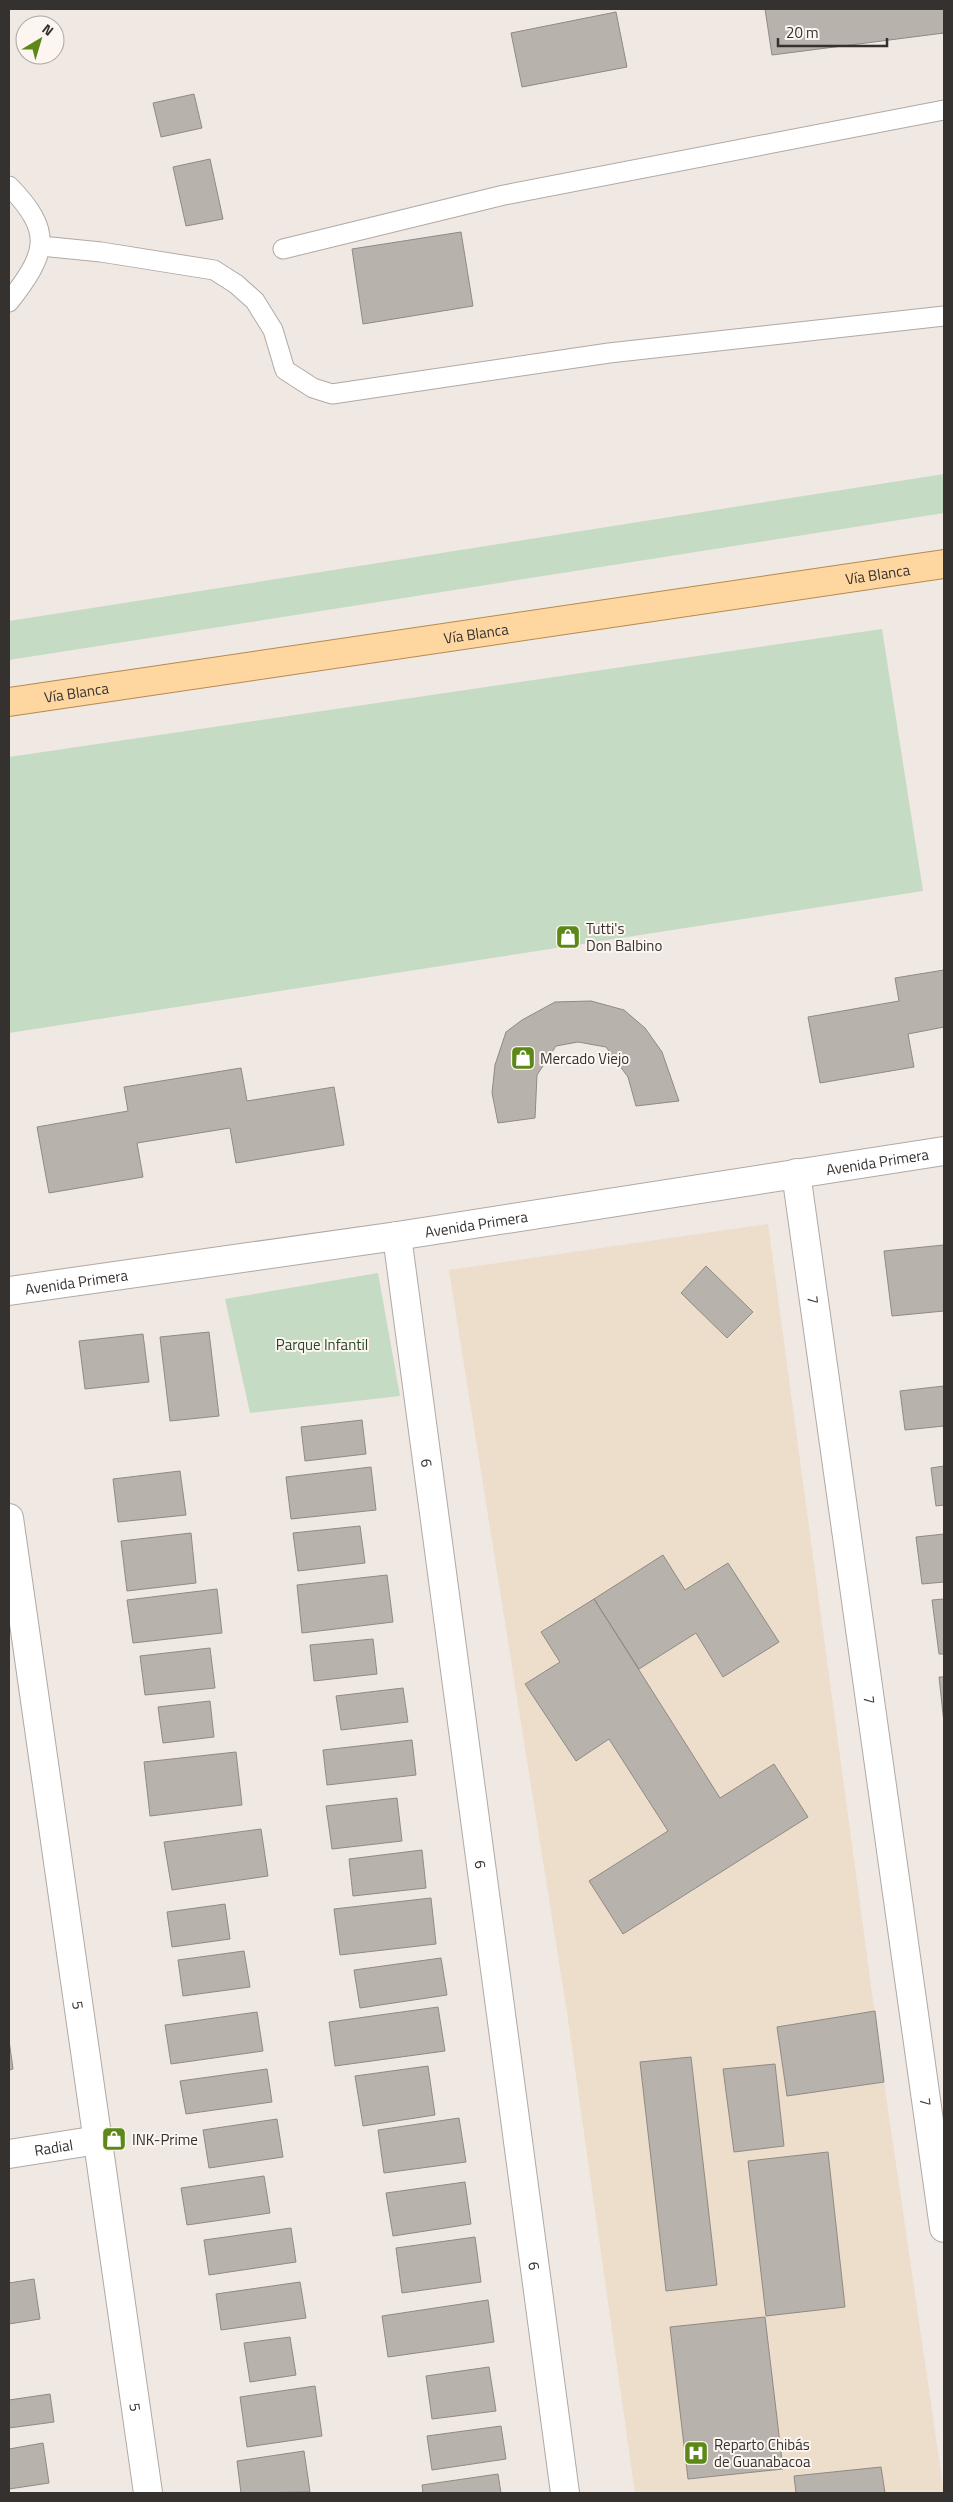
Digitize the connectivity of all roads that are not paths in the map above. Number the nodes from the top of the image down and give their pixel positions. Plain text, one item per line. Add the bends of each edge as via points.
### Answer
1 (944, 110) edge
2 (9, 186) edge
3 (41, 246) junction
4 (283, 249) dead end
5 (9, 302) edge
6 (944, 316) edge
7 (944, 564) edge
8 (9, 702) edge
9 (944, 1151) edge
10 (796, 1173) junction
11 (397, 1236) junction
12 (9, 1291) edge
13 (9, 1518) edge
14 (98, 2140) junction
15 (9, 2154) edge
16 (944, 2228) edge
17 (148, 2493) edge
18 (565, 2493) edge

1 - 4 lane via 504,195
2 - 3 lane via 27,205 36,222
3 - 5 lane via 30,275
3 - 6 lane via 214,270 255,301 273,330 285,370 313,388 332,394 609,354
7 - 8 main road, Vía Blanca
9 - 10 street, Avenida Primera
10 - 11 street, Avenida Primera
10 - 16 street, 7
11 - 12 street, Avenida Primera
11 - 18 street, 6
13 - 14 street, 5
14 - 15 street, Radial
14 - 17 street, 5

